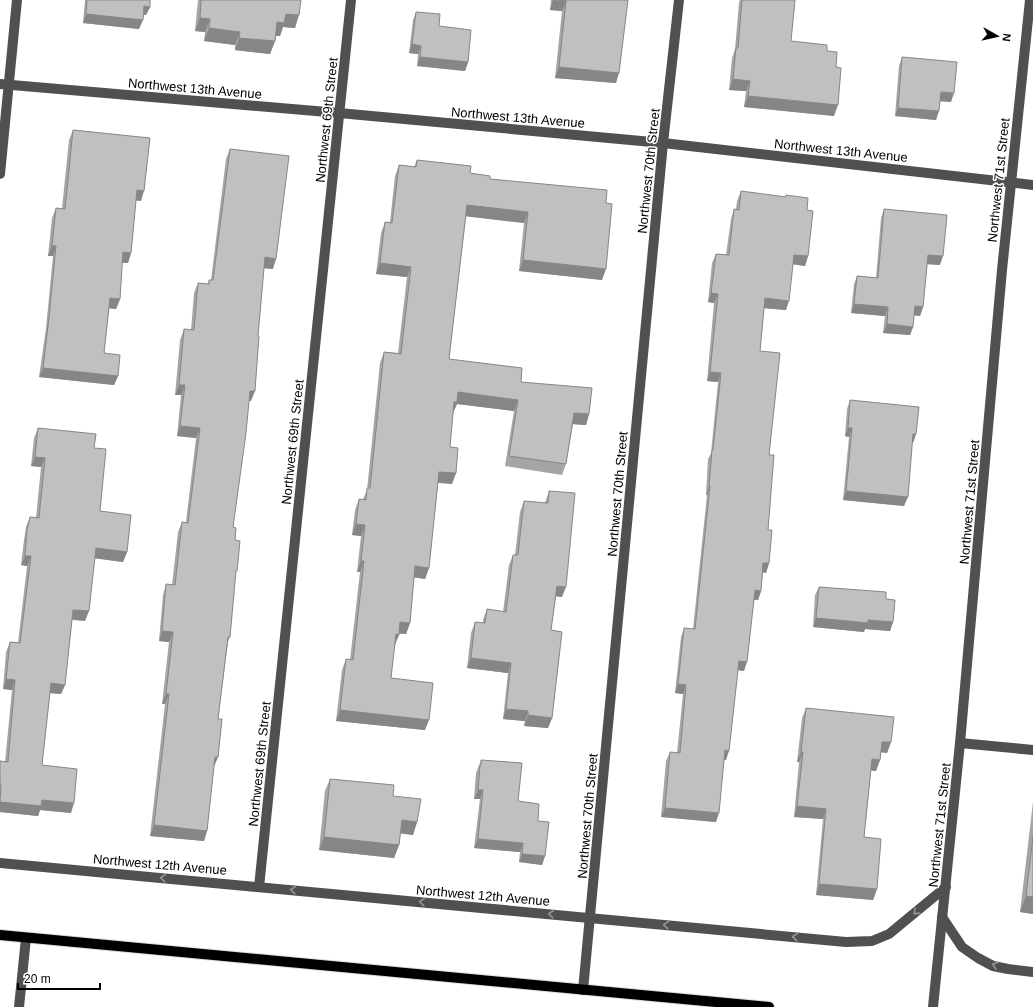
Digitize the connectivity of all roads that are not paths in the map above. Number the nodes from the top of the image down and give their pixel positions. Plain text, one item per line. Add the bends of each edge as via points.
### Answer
1 (17, 0) edge
2 (351, 0) edge
3 (679, 0) edge
4 (1030, 0) edge
5 (5, 85) edge
6 (339, 113) junction
7 (663, 143) junction
8 (0, 174) edge
9 (1011, 183) junction
10 (1033, 185) edge
11 (960, 743) junction
12 (1033, 750) edge
13 (0, 862) edge
14 (259, 887) junction
15 (946, 887) junction
16 (942, 917) junction
17 (590, 918) junction
18 (0, 935) edge
19 (26, 938) junction
20 (1033, 972) edge
21 (583, 990) junction
22 (18, 1007) edge
23 (770, 1007) edge
24 (933, 1007) edge

1 - 5 street
2 - 6 street, Northwest 69th Street
3 - 7 street, Northwest 70th Street
4 - 9 street, Northwest 71st Street
5 - 6 street, Northwest 13th Avenue
5 - 8 street
6 - 7 street, Northwest 13th Avenue
6 - 14 street, Northwest 69th Street
7 - 9 street, Northwest 13th Avenue
7 - 17 street, Northwest 70th Street
9 - 10 street, Northwest 13th Avenue
9 - 11 street, Northwest 71st Street
11 - 12 street
11 - 15 street, Northwest 71st Street
14 -> 13 street, Northwest 12th Avenue
17 -> 14 street, Northwest 12th Avenue
15 - 16 street, Northwest 71st Street
15 -> 17 street, Northwest 12th Avenue via 889,934 872,941 846,942
20 -> 16 street via 993,966 978,958 962,947
16 - 24 street, Northwest 71st Street
17 - 21 street, Northwest 70th Street
18 - 19 main road
19 - 21 main road
19 - 22 street
21 - 23 main road

